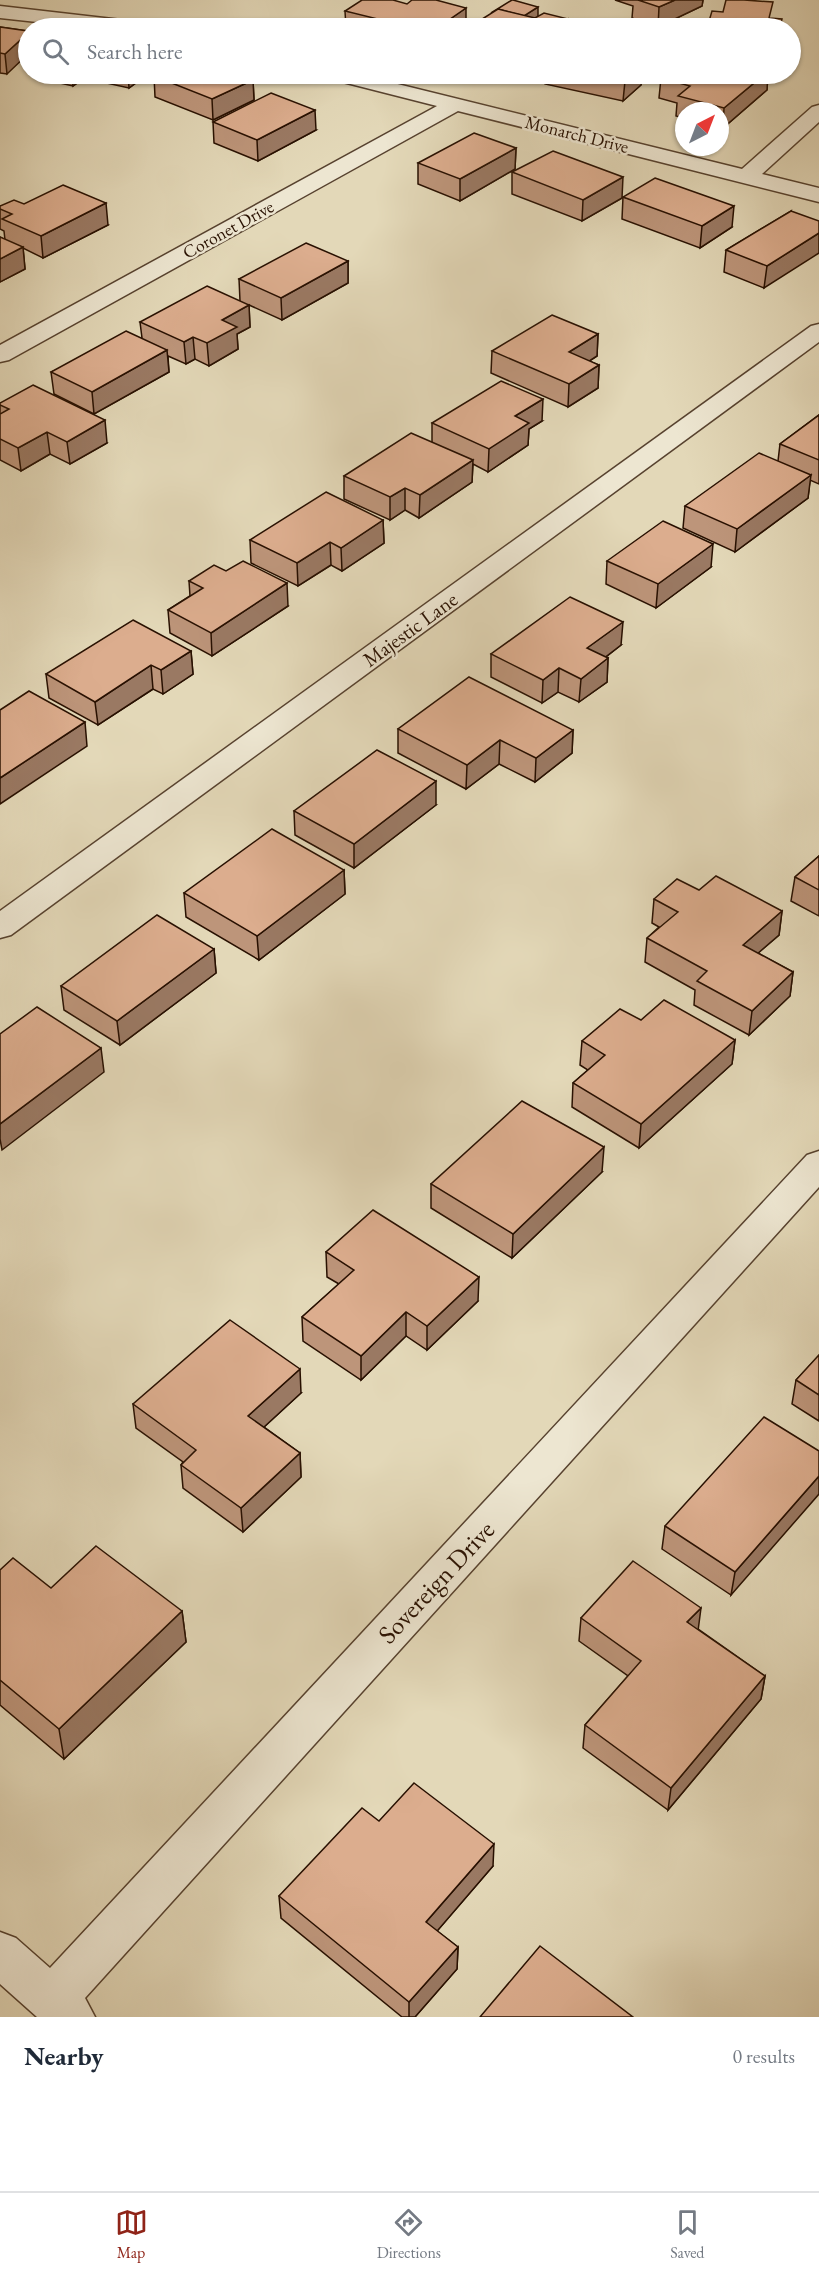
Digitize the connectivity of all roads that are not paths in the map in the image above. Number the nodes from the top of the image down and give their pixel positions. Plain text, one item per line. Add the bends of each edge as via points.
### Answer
1 (0, 12) edge
2 (52, 18) edge
3 (375, 84) edge
4 (456, 104) junction
5 (819, 111) edge
6 (747, 176) junction
7 (819, 195) edge
8 (819, 331) edge
9 (0, 355) edge
10 (0, 927) edge
11 (819, 1164) edge
12 (0, 1954) edge
13 (62, 2009) edge

1 - 2 street
3 - 4 street, Monarch Drive
4 - 6 street, Monarch Drive
4 - 9 street, Coronet Drive
5 - 6 street
6 - 7 street, Monarch Drive
8 - 10 street, Majestic Lane
11 - 13 street, Sovereign Drive
12 - 13 street

